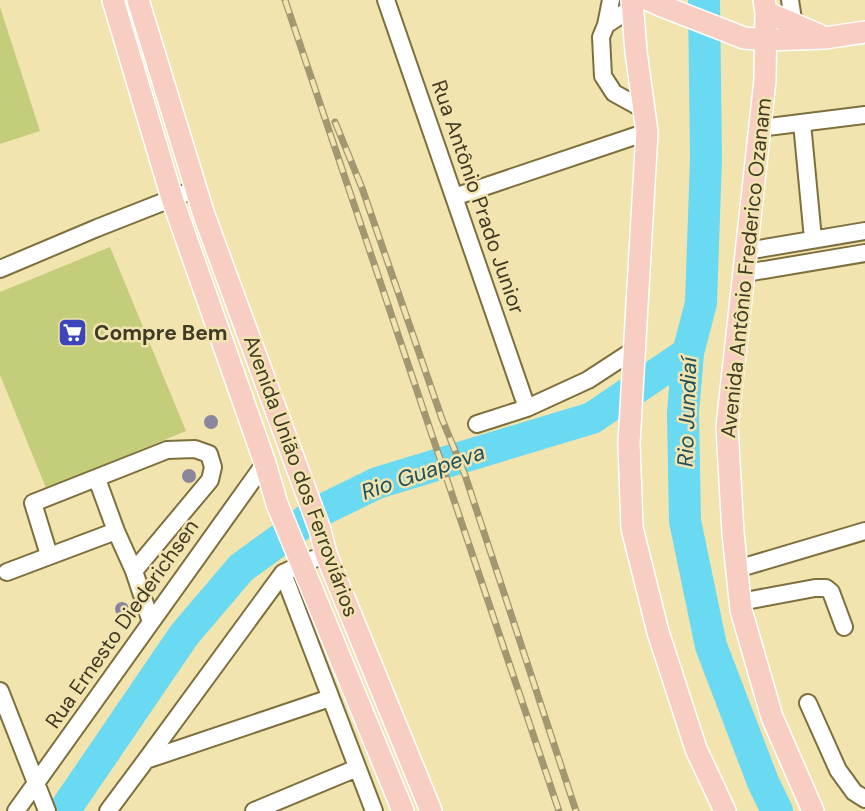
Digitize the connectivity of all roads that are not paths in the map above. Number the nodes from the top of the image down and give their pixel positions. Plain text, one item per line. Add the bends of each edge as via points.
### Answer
1 (113, 0) edge
2 (138, 0) edge
3 (143, 0) edge
4 (386, 0) edge
5 (611, 0) edge
6 (790, 0) edge
7 (644, 3) edge
8 (765, 6) edge
9 (606, 25) junction
10 (794, 26) junction
11 (865, 32) edge
12 (825, 38) junction
13 (766, 40) junction
14 (153, 46) junction
15 (643, 109) junction
16 (865, 115) edge
17 (802, 123) junction
18 (760, 128) junction
19 (647, 132) junction
20 (196, 189) junction
21 (454, 197) junction
22 (172, 198) junction
23 (865, 231) edge
24 (813, 239) junction
25 (747, 251) junction
26 (865, 254) edge
27 (0, 269) edge
28 (744, 277) junction
29 (634, 350) junction
30 (527, 408) junction
31 (477, 424) dead end
32 (265, 463) junction
33 (97, 479) junction
34 (116, 531) junction
35 (865, 531) edge
36 (326, 554) junction
37 (49, 555) junction
38 (295, 566) junction
39 (736, 569) junction
40 (134, 571) junction
41 (7, 572) dead end
42 (740, 602) junction
43 (151, 622) junction
44 (844, 627) dead end
45 (0, 691) edge
46 (330, 698) junction
47 (808, 703) dead end
48 (146, 760) junction
49 (357, 768) junction
50 (42, 798) edge
51 (865, 799) edge
52 (16, 811) edge
53 (108, 811) edge
54 (255, 811) edge
55 (374, 811) edge
56 (404, 811) edge
57 (431, 811) edge
58 (725, 811) edge
59 (813, 811) edge

1 - 22 main road, Avenida União dos Ferroviários
2 - 14 main road, Avenida União dos Ferroviários
3 - 14 main road
4 - 21 street, Rua Antônio Prado Junior
5 - 9 street
6 - 10 street
7 - 9 street
7 - 13 main road via 744,38
7 - 15 main road via 636,52
8 - 10 main road
8 - 13 main road, Avenida Antônio Frederico Ozanam
9 - 15 street via 601,37 603,76 614,93
10 - 12 main road
11 - 12 main road
12 - 13 main road
13 - 18 main road, Avenida Antônio Frederico Ozanam
14 - 20 main road, Avenida União dos Ferroviários
15 - 19 main road
16 - 17 street
17 - 18 street
17 - 24 street
18 - 25 main road, Avenida Antônio Frederico Ozanam
19 - 21 street
19 - 29 main road
20 - 22 street
20 - 36 main road, Avenida União dos Ferroviários
21 - 30 street, Rua Antônio Prado Junior
22 - 27 street
22 - 32 main road, Avenida União dos Ferroviários
23 - 24 street
24 - 25 street
25 - 28 main road, Avenida Antônio Frederico Ozanam
26 - 28 street via 752,272
28 - 39 main road, Avenida Antônio Frederico Ozanam via 727,427
29 - 30 street via 588,380
29 - 58 main road via 629,443 632,528 658,632 696,749
30 - 31 street
32 - 38 main road, Avenida União dos Ferroviários
32 - 43 street, Rua Ernesto Diederichsen
33 - 34 street
33 - 37 street via 33,503
33 - 40 street via 167,450 195,449 209,454 213,467 210,480
34 - 37 street
34 - 40 street
35 - 39 street
36 - 38 street
36 - 57 main road, Avenida União dos Ferroviários
37 - 41 street
38 - 46 street
38 - 48 street
38 - 56 main road, Avenida União dos Ferroviários
39 - 42 main road, Avenida Antônio Frederico Ozanam
40 - 43 street
42 - 44 street via 826,588
42 - 59 main road, Avenida Antônio Frederico Ozanam via 772,717
43 - 50 street, Rua Ernesto Diederichsen
45 - 50 street
46 - 48 street
46 - 49 street
47 - 51 street via 837,770 854,792
48 - 53 street
49 - 54 street
49 - 55 street
50 - 52 street, Rua Ernesto Diederichsen

